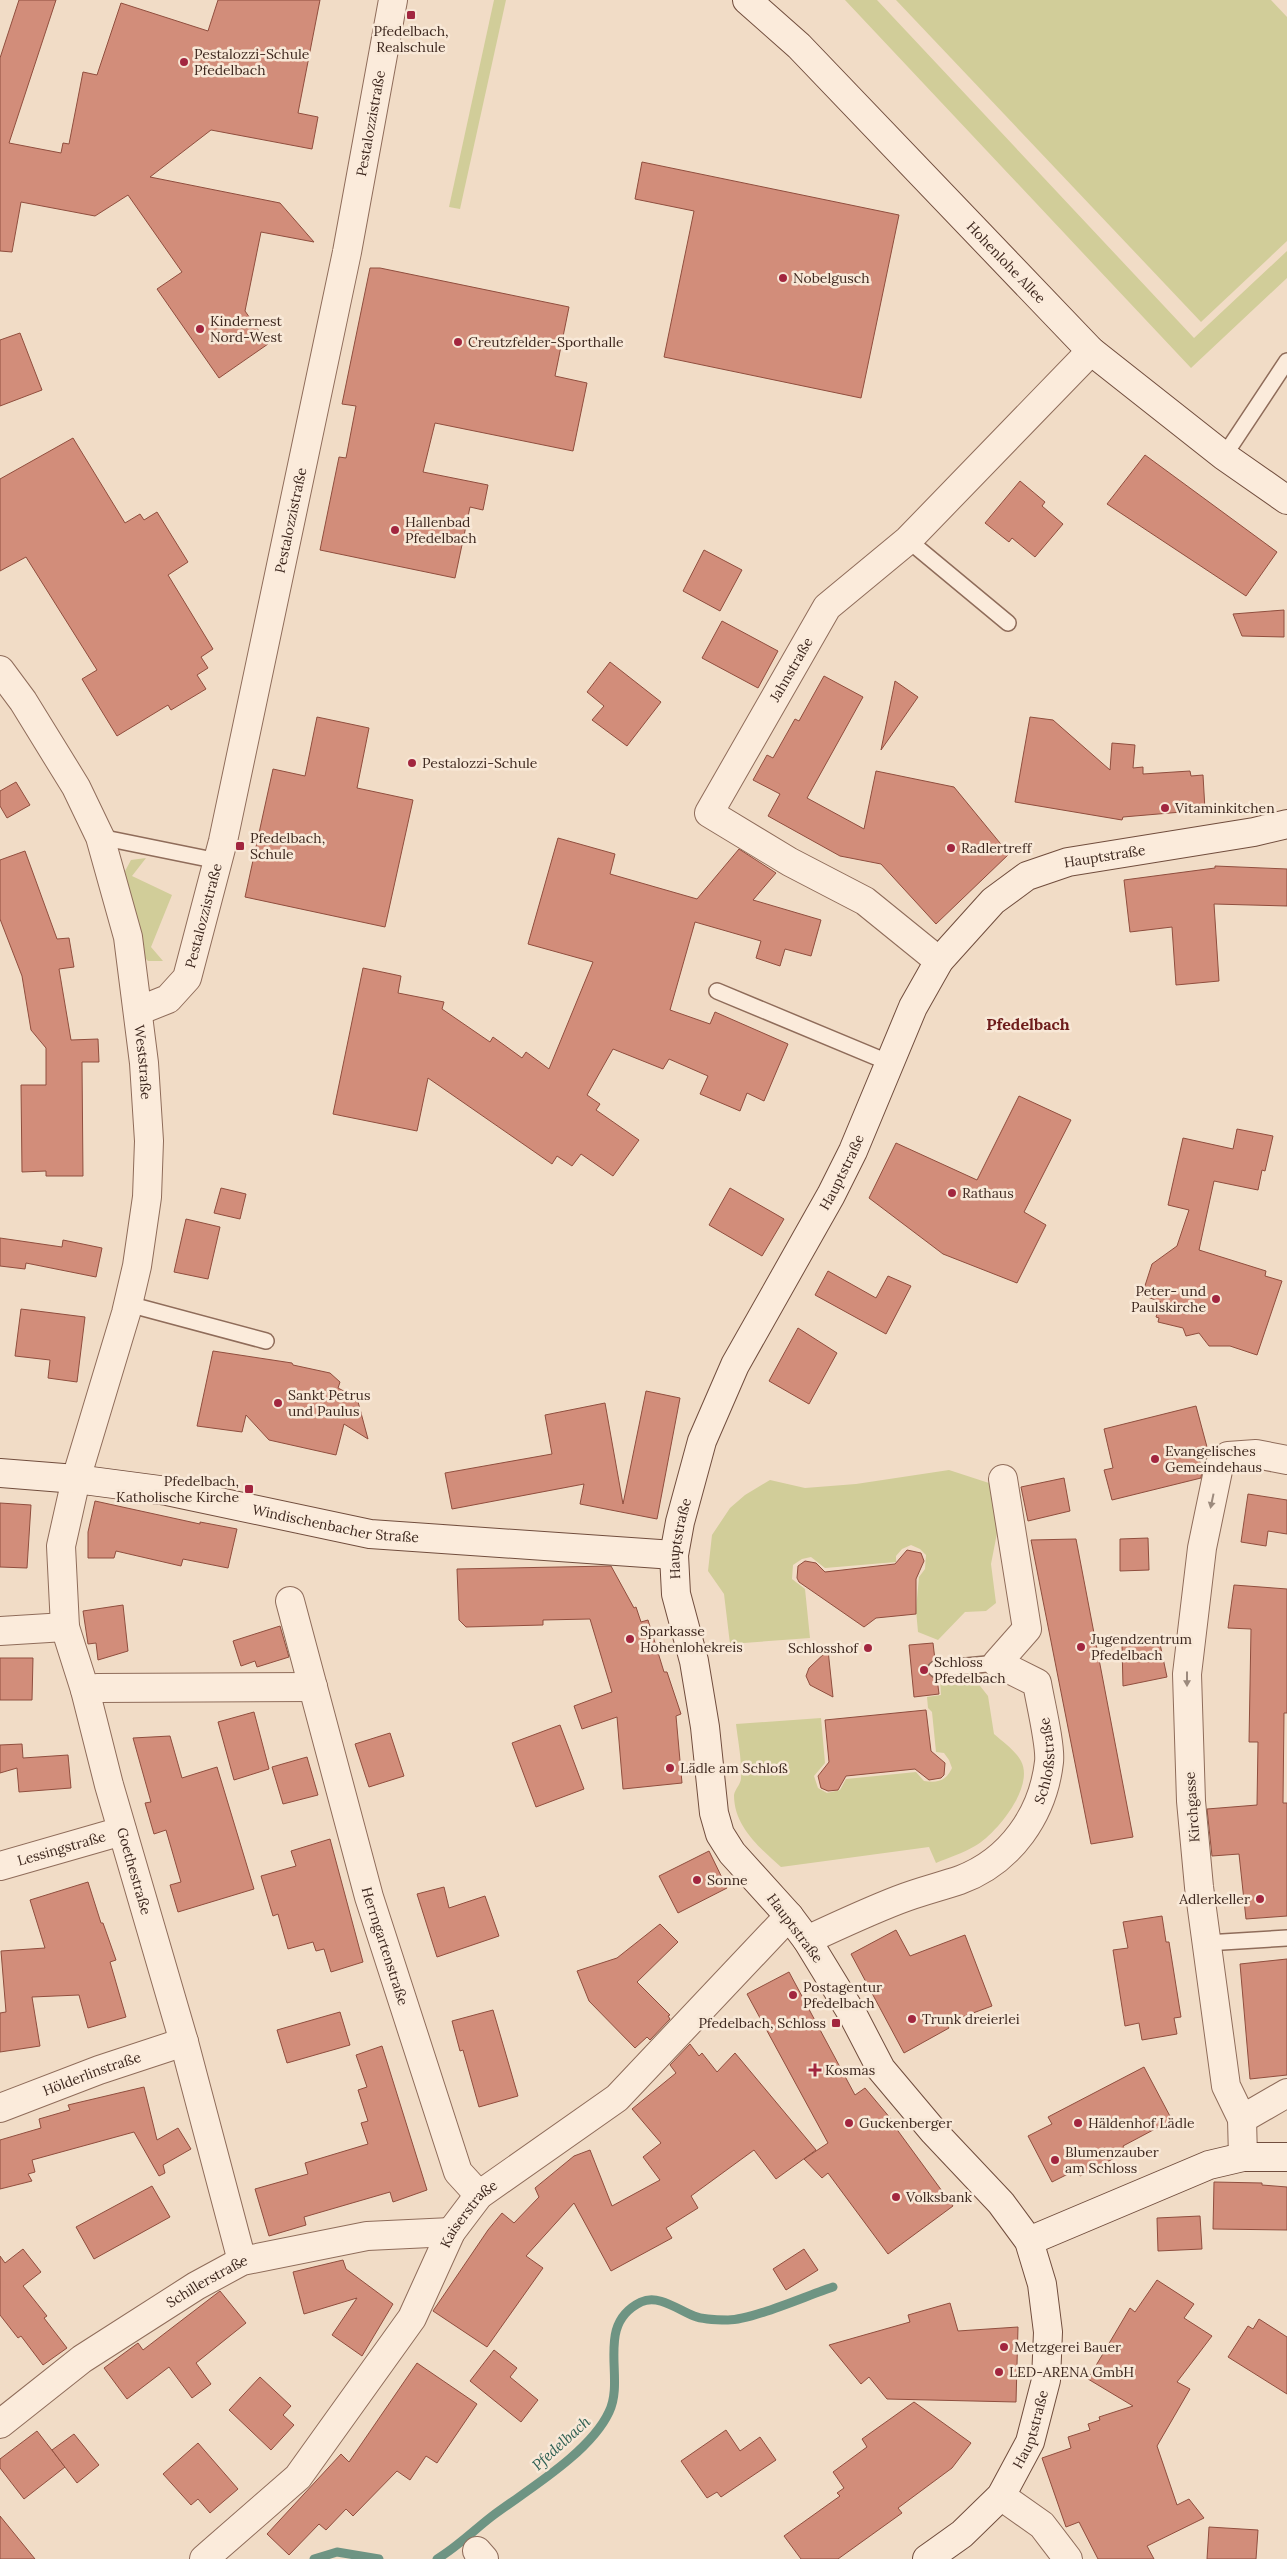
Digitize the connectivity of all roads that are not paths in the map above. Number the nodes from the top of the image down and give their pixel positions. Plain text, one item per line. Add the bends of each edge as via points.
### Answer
1 (393, 0) edge
2 (748, 0) edge
3 (1090, 351) junction
4 (1287, 361) edge
5 (1224, 456) junction
6 (1287, 500) edge
7 (908, 540) junction
8 (1008, 623) dead end
9 (0, 670) edge
10 (1287, 824) edge
11 (100, 837) junction
12 (218, 861) junction
13 (939, 961) junction
14 (718, 991) dead end
15 (138, 1010) junction
16 (890, 1063) junction
17 (128, 1304) junction
18 (266, 1340) dead end
19 (1287, 1460) edge
20 (0, 1473) edge
21 (76, 1479) junction
22 (1003, 1479) dead end
23 (674, 1555) junction
24 (290, 1601) dead end
25 (65, 1627) junction
26 (0, 1631) edge
27 (997, 1663) junction
28 (936, 1669) dead end
29 (313, 1687) junction
30 (85, 1690) junction
31 (122, 1831) junction
32 (0, 1866) edge
33 (789, 1916) junction
34 (1287, 1938) edge
35 (807, 1940) junction
36 (1206, 1943) junction
37 (184, 2042) junction
38 (1287, 2093) edge
39 (0, 2108) edge
40 (1242, 2119) junction
41 (1243, 2157) junction
42 (1287, 2157) edge
43 (479, 2195) junction
44 (451, 2232) junction
45 (1029, 2242) junction
46 (242, 2261) junction
47 (0, 2424) edge
48 (1002, 2496) junction
49 (204, 2559) edge
50 (928, 2559) edge
51 (1068, 2559) edge

1 - 12 street, Pestalozzistraße via 347,252
2 - 3 street, Hohenlohe Allee via 800,46
3 - 5 street, Hohenlohe Allee
3 - 7 street, Jahnstraße
4 - 5 lane
5 - 6 street, Hohenlohe Allee
7 - 8 lane
7 - 13 street, Jahnstraße via 827,607 709,813 790,862 865,901
9 - 11 street, Weststraße via 76,787
10 - 13 street, Hauptstraße via 1068,862 1027,876 993,901
11 - 12 lane
11 - 15 street, Weststraße via 128,936
12 - 15 street, Pestalozzistraße via 187,978 168,999
13 - 16 street, Hauptstraße via 913,1007
14 - 16 lane
15 - 17 street, Weststraße via 149,1150 147,1197
16 - 23 street, Hauptstraße via 840,1177 735,1365 709,1424 680,1522
17 - 18 lane
17 - 21 street, Weststraße
19 -> 36 street, Kirchgasse via 1256,1454 1228,1456 1219,1466 1202,1548 1186,1674 1191,1802
20 - 21 street, Windischenbacher Straße
21 - 23 street, Windischenbacher Straße via 167,1491 370,1534
21 - 25 street, Goethestraße via 61,1546
22 - 27 street via 1027,1629
23 - 33 street, Hauptstraße via 676,1594 695,1670 705,1726 714,1813 720,1834 732,1853
24 - 29 street, Herrngartenstraße
25 - 26 street
25 - 30 street, Goethestraße
27 - 28 lane
27 - 35 street, Schloßstraße via 1037,1683 1050,1760 1041,1800 1029,1824 992,1864 962,1879 899,1899
29 - 30 street
29 - 43 street, Herrngartenstraße via 369,1897 458,2172
30 - 31 street, Goethestraße
31 - 32 street, Lessingstraße
31 - 37 street, Goethestraße
33 - 35 street, Hauptstraße
33 - 43 street, Kaiserstraße via 617,2098
34 - 36 lane
35 - 45 street, Hauptstraße via 881,2069 934,2132 1002,2202
36 - 40 street, Kirchgasse via 1226,2086
37 - 39 street, Hölderlinstraße
37 - 46 street, Goethestraße
38 - 40 street
40 - 41 street, Kirchgasse
41 - 42 street
41 - 45 street via 1209,2165
43 - 44 street, Kaiserstraße
44 - 46 street, Schillerstraße via 367,2236
44 - 49 street, Kaiserstraße via 412,2318 298,2476
45 - 48 street, Hauptstraße via 1042,2284 1048,2332 1046,2380 1030,2442
46 - 47 street, Schillerstraße via 196,2286 82,2359
48 - 50 street, Hauptstraße via 962,2534
48 - 51 street via 1042,2525

